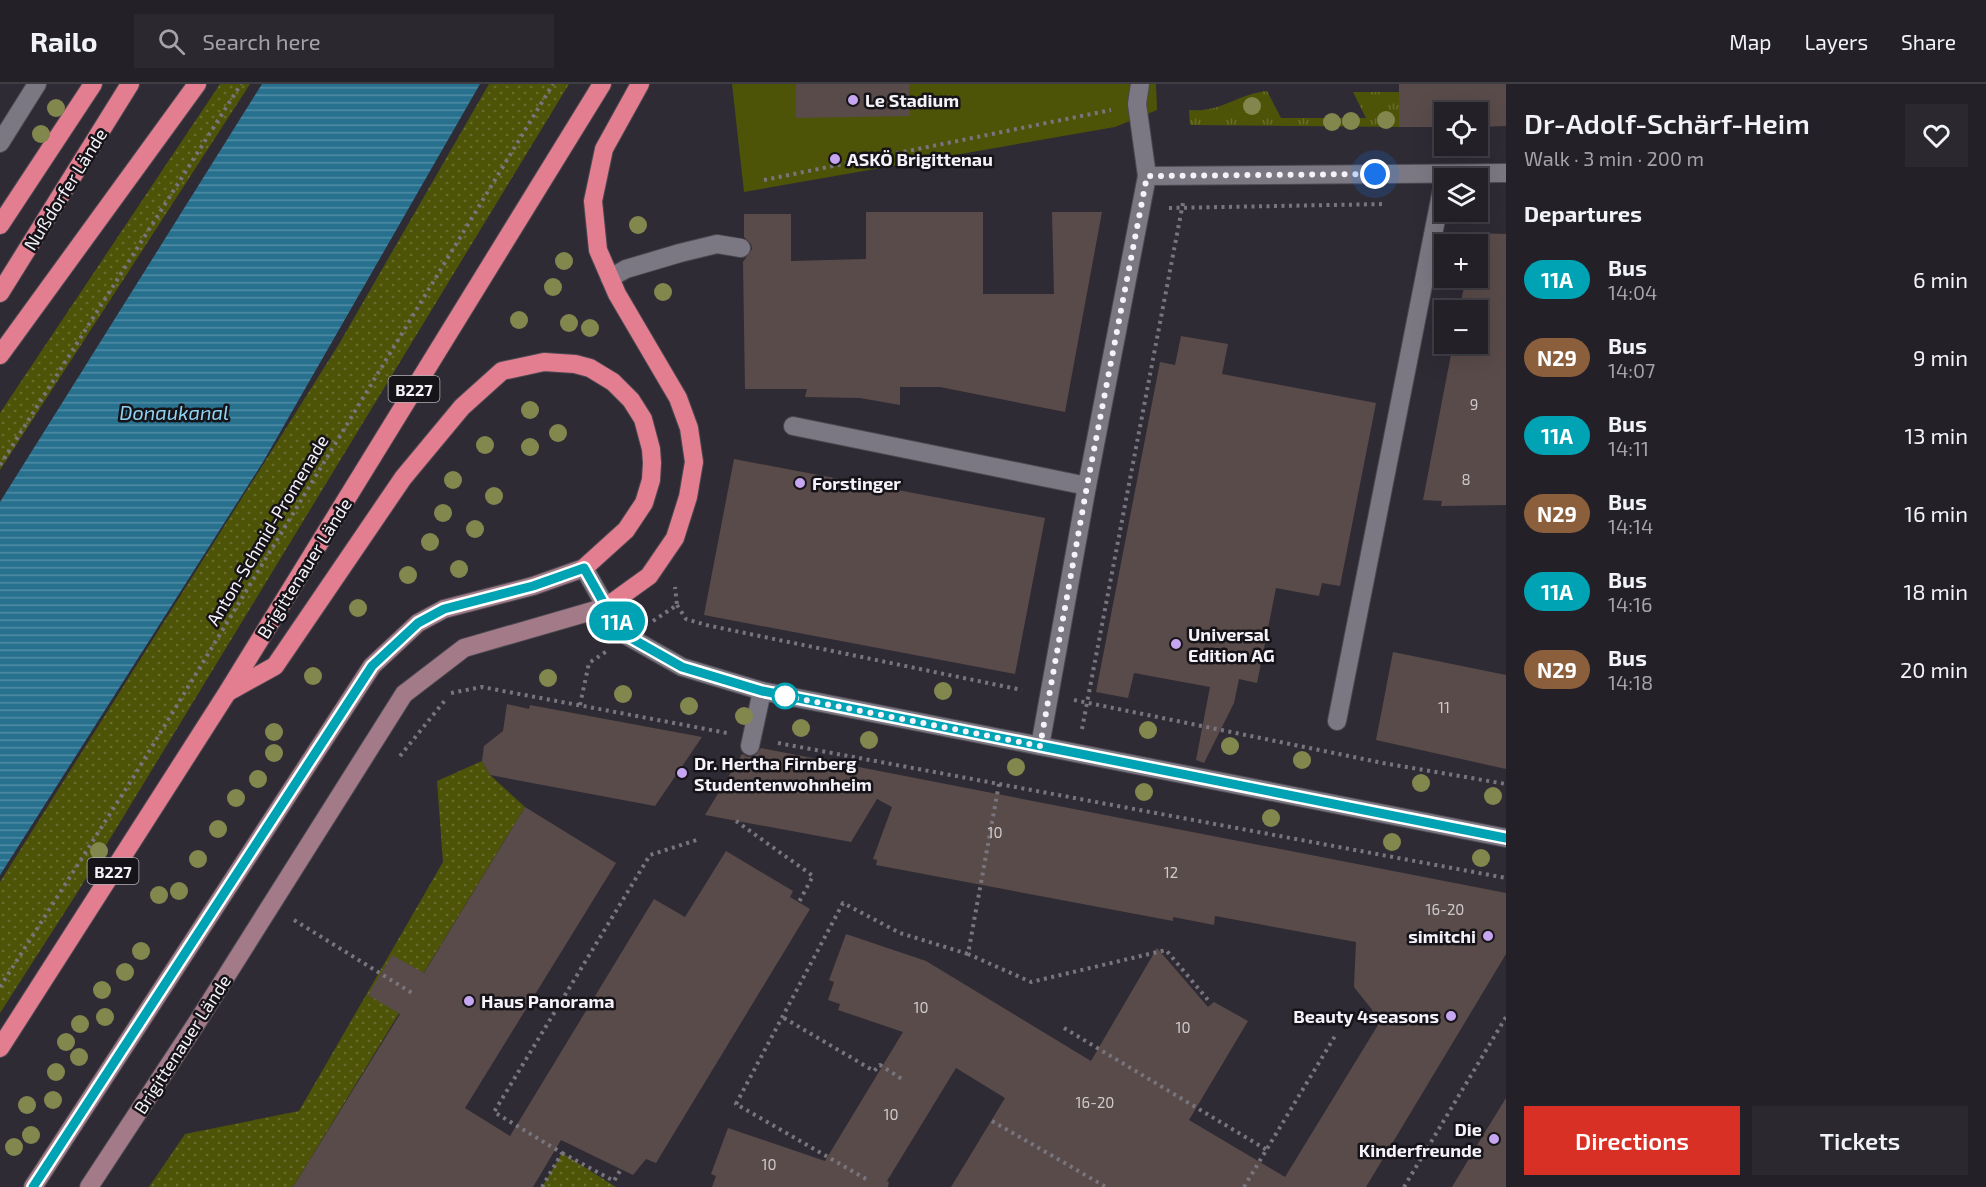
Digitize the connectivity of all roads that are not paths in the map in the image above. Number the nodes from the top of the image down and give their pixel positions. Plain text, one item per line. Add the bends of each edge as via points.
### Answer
1 (37, 84) edge
2 (93, 84) edge
3 (130, 84) edge
4 (196, 84) edge
5 (602, 84) edge
6 (640, 84) edge
7 (1140, 84) edge
8 (0, 143) edge
9 (1506, 173) edge
10 (1488, 174) edge
11 (1147, 176) junction
12 (1434, 177) edge
13 (1436, 222) edge
14 (0, 225) edge
15 (741, 248) dead end
16 (610, 278) junction
17 (0, 293) edge
18 (0, 355) edge
19 (793, 426) dead end
20 (1087, 486) junction
21 (584, 568) junction
22 (606, 607) junction
23 (762, 691) junction
24 (227, 693) junction
25 (1337, 721) dead end
26 (751, 742) road end
27 (1040, 746) junction
28 (1506, 838) edge
29 (0, 1048) edge
30 (33, 1187) edge
31 (89, 1187) edge

1 - 8 street
2 - 14 highway
3 - 17 highway, Nußdorfer Lände
4 - 18 highway
5 - 24 highway, Brigittenauer Lände / B227
6 - 16 highway via 604,149 593,201 598,250
7 - 11 street via 1137,104
9 - 10 street
11 - 12 street
11 - 20 street
13 - 25 street
15 - 16 street via 717,244 626,269
16 - 22 highway via 678,398 689,428 694,462 675,538 649,576
19 - 20 street
20 - 27 street
21 - 22 street
21 - 24 highway via 626,530 644,503 652,463 643,419 614,382 590,368 544,362 502,371 462,407 403,478 275,666
21 - 30 main road via 444,609 418,623 372,666
22 - 23 street via 629,637 682,667
22 - 31 main road, Brigittenauer Lände via 464,648 404,694
23 - 26 street
23 - 27 street
24 - 29 highway, Brigittenauer Lände / B227
27 - 28 street

